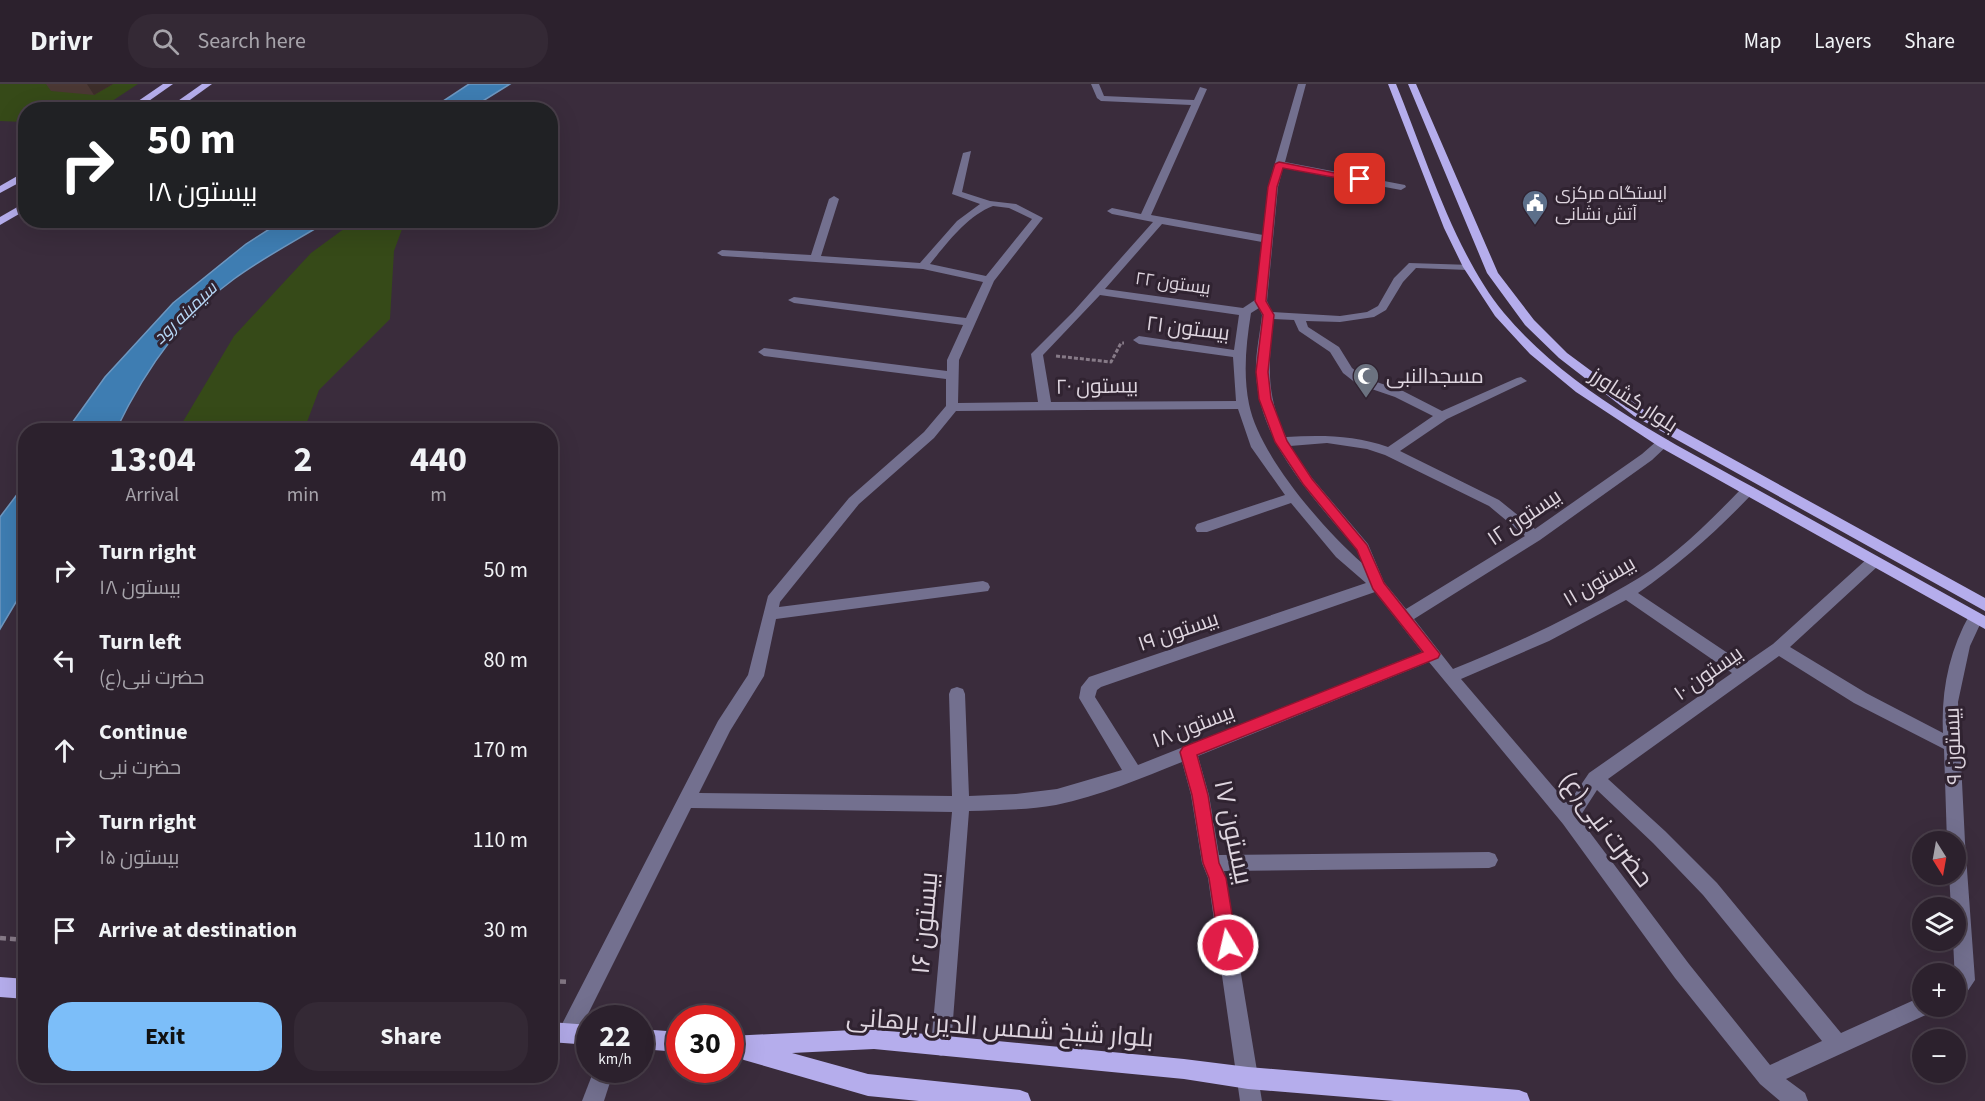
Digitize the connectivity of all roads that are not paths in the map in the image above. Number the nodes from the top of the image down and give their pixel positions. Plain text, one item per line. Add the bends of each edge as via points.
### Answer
1 (170, 84) edge
2 (208, 84) edge
3 (1095, 84) edge
4 (1302, 84) edge
5 (1392, 84) edge
6 (1412, 84) edge
7 (1203, 90) dead end
8 (142, 102) edge
9 (181, 102) edge
10 (1197, 103) junction
11 (968, 153) dead end
12 (1279, 164) junction
13 (18, 179) edge
14 (1401, 187) dead end
15 (0, 190) edge
16 (834, 199) dead end
17 (987, 203) junction
18 (18, 210) edge
19 (18, 212) edge
20 (1112, 212) dead end
21 (12, 213) junction
22 (1145, 217) junction
23 (1160, 220) junction
24 (0, 222) edge
25 (1449, 228) junction
26 (1473, 229) junction
27 (1266, 239) junction
28 (722, 253) dead end
29 (815, 259) junction
30 (923, 266) junction
31 (1468, 267) junction
32 (989, 280) junction
33 (1097, 291) junction
34 (794, 300) dead end
35 (1261, 301) junction
36 (1245, 312) junction
37 (1268, 315) junction
38 (1299, 317) junction
39 (970, 322) junction
40 (1139, 340) road end
41 (764, 352) dead end
42 (1239, 354) junction
43 (953, 376) junction
44 (1521, 381) dead end
45 (1243, 405) junction
46 (1045, 406) junction
47 (952, 407) junction
48 (1442, 416) junction
49 (1281, 442) junction
50 (1663, 443) junction
51 (1390, 452) junction
52 (1748, 490) junction
53 (1294, 498) junction
54 (1202, 528) dead end
55 (1535, 536) junction
56 (1873, 562) junction
57 (1378, 585) junction
58 (983, 587) dead end
59 (1626, 592) junction
60 (770, 614) junction
61 (1982, 616) edge
62 (1404, 618) junction
63 (1779, 648) junction
64 (1433, 654) junction
65 (1744, 673) junction
66 (1450, 677) junction
67 (957, 694) dead end
68 (1953, 746) junction
69 (1188, 752) junction
70 (1134, 774) junction
71 (1595, 778) junction
72 (687, 800) junction
73 (961, 804) junction
74 (1569, 818) junction
75 (1956, 831) edge
76 (1489, 860) dead end
77 (1211, 863) junction
78 (1959, 885) edge
79 (1964, 963) edge
80 (0, 987) edge
81 (18, 988) edge
82 (1912, 1011) edge
83 (559, 1032) edge
84 (576, 1034) edge
85 (1837, 1044) junction
86 (744, 1045) edge
87 (941, 1046) junction
88 (744, 1050) edge
89 (1767, 1077) junction
90 (1248, 1078) junction
91 (599, 1083) edge
92 (957, 1098) edge
93 (593, 1101) edge
94 (1020, 1101) edge
95 (1251, 1101) edge
96 (1519, 1101) edge
97 (1797, 1101) edge

1 - 8 main road
2 - 9 main road
3 - 10 street via 1101,98
4 - 12 street
5 - 25 main road, بلوار کشاورز
6 - 26 main road, بلوار کشاورز
7 - 10 street
10 - 22 street
11 - 17 street via 957,194
12 - 14 street
12 - 27 street
13 - 15 main road
16 - 29 street
17 - 30 street
17 - 32 street via 1006,204 1038,218
18 - 21 main road
19 - 21 street
20 - 22 street
21 - 24 main road
22 - 23 street
23 - 27 street
23 - 33 street
25 - 26 main road
25 - 31 main road, بلوار کشاورز
26 - 61 main road, بلوار کشاورز via 1498,282 1520,311 1555,351 1595,383 1639,413
27 - 35 street
28 - 29 street
29 - 30 street
30 - 32 street
31 - 38 street via 1413,265 1398,279 1382,308 1370,315 1340,319
31 - 50 main road, بلوار کشاورز via 1499,314 1534,351 1580,389
32 - 39 street
33 - 36 street, بیستون ۲۲
33 - 46 street via 1037,354
34 - 39 street
35 - 36 street
35 - 37 street
36 - 42 street, حضرت نبی(ع)
37 - 38 street
37 - 49 street, حضرت نبی(ع) via 1262,372 1265,399
38 - 48 street via 1303,329 1335,350 1347,370 1361,381 1399,394
39 - 43 street via 953,360
40 - 42 street, بیستون ۲۱
41 - 43 street
42 - 45 street, حضرت نبی(ع)
43 - 47 street
44 - 48 street
45 - 46 street, بیستون ۲۰
45 - 53 street, حضرت نبی(ع) via 1258,447
46 - 47 street, بیستون ۲۰
47 - 60 street via 929,435 854,501 773,600
48 - 51 street
49 - 51 street via 1327,439
49 - 57 street, حضرت نبی(ع) via 1307,482 1363,548
50 - 52 main road, بلوار کشاورز
50 - 55 street, بیستون ۱۲
51 - 55 street via 1494,503
52 - 56 main road, بلوار کشاورز
52 - 59 street, بیستون ۱۱ via 1677,556
53 - 54 street
53 - 57 street, حضرت نبی(ع) via 1341,553
55 - 62 street, بیستون ۱۲
56 - 61 main road, بلوار کشاورز
56 - 63 street, بیستون ۱۰
57 - 62 street, حضرت نبی(ع)
57 - 70 street, بیستون ۱۹ via 1095,682 1089,687 1087,698
58 - 60 street
59 - 65 street
59 - 66 street, بیستون ۱۱ via 1504,656
60 - 72 street via 756,676 724,726
61 - 68 street, بیستون ۹ via 1962,646 1950,702
62 - 64 street, حضرت نبی(ع)
63 - 65 street, بیستون ۱۰
63 - 68 street via 1860,698
64 - 66 street, حضرت نبی(ع)
64 - 69 street, بیستون ۱۸
65 - 71 street, بیستون ۱۰
66 - 74 street, حضرت نبی(ع)
67 - 73 street, بیستون ۱۶
68 - 75 street, بیستون ۹
69 - 70 street, بیستون ۱۸
69 - 77 street, بیستون ۱۷ via 1200,795
70 - 73 street, بیستون ۱۸ via 1057,797
71 - 74 street, بیستون ۱۰
71 - 85 street via 1710,889
72 - 73 street, بیستون ۱۸
72 - 83 street
73 - 87 street, بیستون ۱۶
74 - 89 street, حضرت نبی(ع) via 1682,971
76 - 77 street
77 - 90 street, بیستون ۱۷ via 1217,878
78 - 79 street, بیستون ۹
80 - 81 main road
82 - 85 street
83 - 84 main road
85 - 89 street
86 - 87 main road, بلوار شیخ شمس الدین برهانی via 874,1039
87 - 90 main road, بلوار شیخ شمس الدین برهانی
88 - 92 main road, بلوار شیخ شمس الدین برهانی via 868,1085
89 - 97 street, حضرت نبی(ع)
90 - 95 street, بیستون ۱۷
90 - 96 main road, بلوار شیخ شمس الدین برهانی
91 - 93 street
92 - 94 main road, بلوار شیخ شمس الدین برهانی

